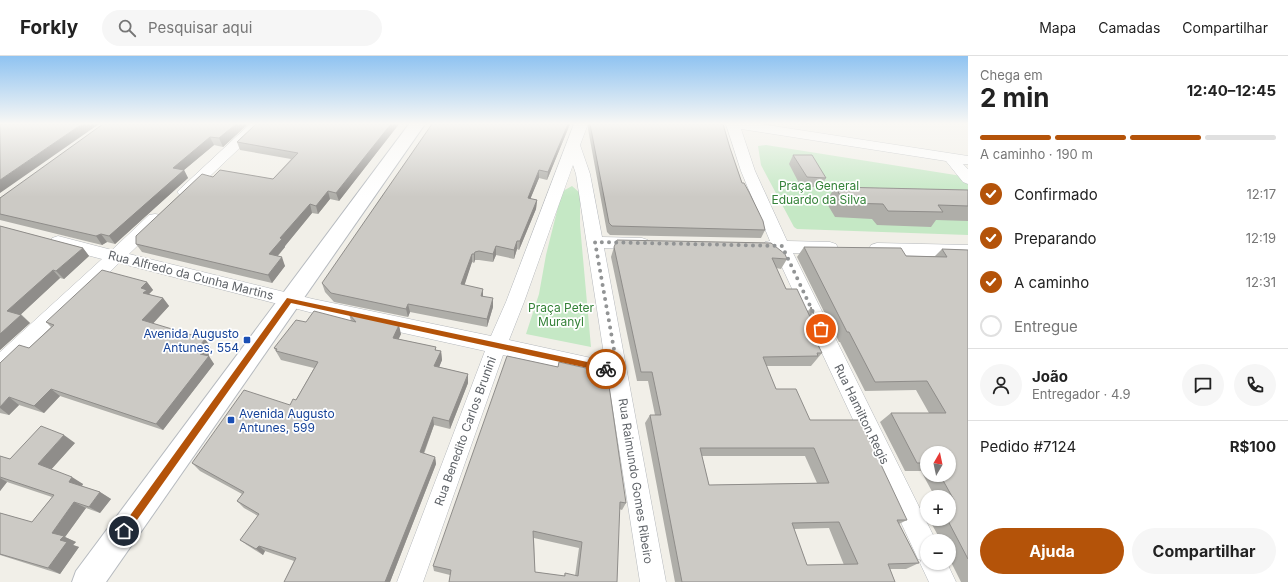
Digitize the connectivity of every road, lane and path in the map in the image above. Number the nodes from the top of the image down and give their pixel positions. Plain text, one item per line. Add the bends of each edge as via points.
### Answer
1 (231, 149) edge
2 (399, 149) edge
3 (571, 149) edge
4 (575, 149) edge
5 (740, 149) edge
6 (895, 149) edge
7 (950, 157) junction
8 (968, 160) edge
9 (968, 179) edge
10 (38, 236) edge
11 (595, 242) junction
12 (659, 244) edge
13 (752, 246) edge
14 (782, 246) junction
15 (968, 251) edge
16 (115, 257) junction
17 (290, 300) junction
18 (497, 345) junction
19 (0, 365) edge
20 (618, 372) junction
21 (920, 535) edge
22 (937, 570) edge
23 (87, 582) edge
24 (410, 582) edge
25 (653, 582) edge
26 (943, 582) edge

1 - 16 street
2 - 17 street
3 - 18 street, Rua Benedito Carlos Brunini
4 - 11 street, Rua Raimundo Gomes Ribeiro via 583,174
5 - 14 street, Rua Hamilton Regis
6 - 7 street
7 - 8 street
7 - 9 street
10 - 16 street, Rua Alfredo da Cunha Martins
11 - 12 street
11 - 20 street, Rua Raimundo Gomes Ribeiro
13 - 14 street
14 - 15 street
14 - 21 street, Rua Hamilton Regis
16 - 17 street, Rua Alfredo da Cunha Martins
16 - 19 street
17 - 18 street, Rua Alfredo da Cunha Martins
17 - 23 street
18 - 20 street, Rua Alfredo da Cunha Martins
18 - 24 street, Rua Benedito Carlos Brunini
20 - 25 street, Rua Raimundo Gomes Ribeiro
22 - 26 street

